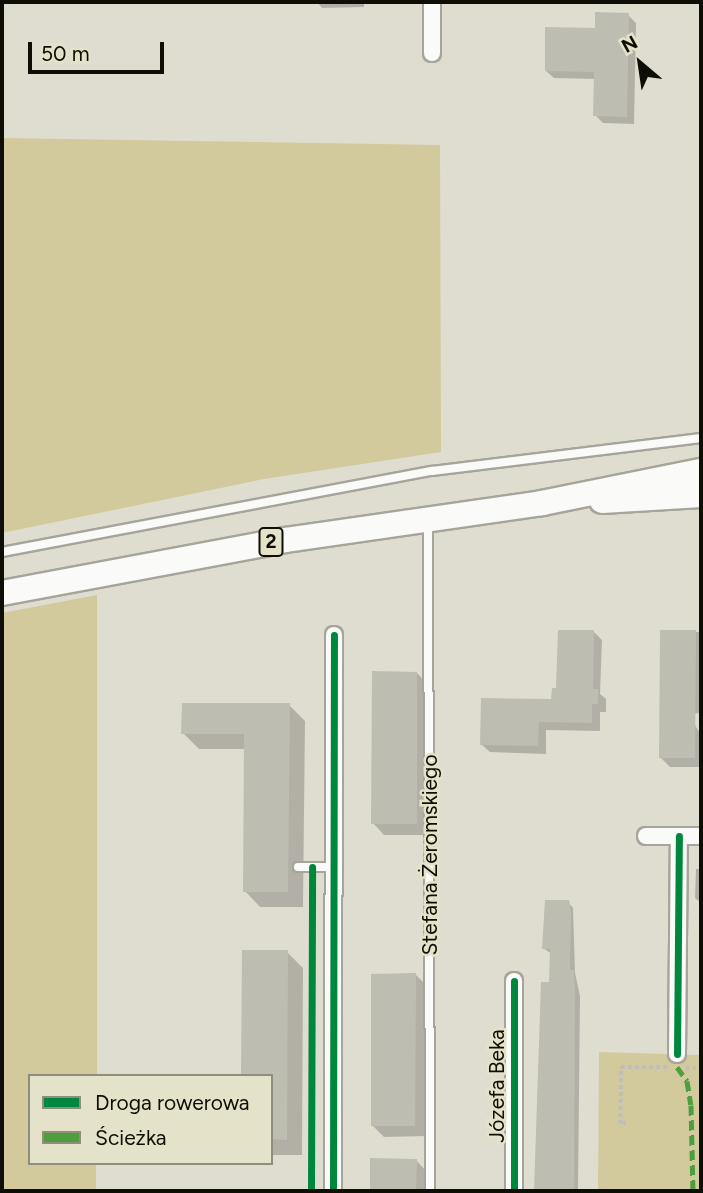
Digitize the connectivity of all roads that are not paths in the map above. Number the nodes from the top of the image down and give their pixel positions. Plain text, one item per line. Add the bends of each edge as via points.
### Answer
1 (432, 2) edge
2 (432, 53) dead end
3 (701, 438) edge
4 (701, 471) edge
5 (701, 495) edge
6 (542, 503) junction
7 (428, 518) junction
8 (2, 552) edge
9 (2, 593) edge
10 (334, 635) dead end
11 (646, 836) dead end
12 (680, 836) junction
13 (701, 836) edge
14 (298, 867) dead end
15 (335, 867) junction
16 (514, 981) dead end
17 (677, 1054) dead end
18 (333, 1191) edge
19 (430, 1191) edge
20 (514, 1191) edge

1 - 2 street
3 - 8 lane via 432,471
4 - 6 highway, 2
5 - 6 highway, 2
6 - 7 highway, 2
7 - 9 highway, 2
7 - 19 lane, Stefana Żeromskiego
10 - 15 street
11 - 12 street
12 - 13 street
12 - 17 street
14 - 15 lane
15 - 18 street
16 - 20 street, Józefa Beka

